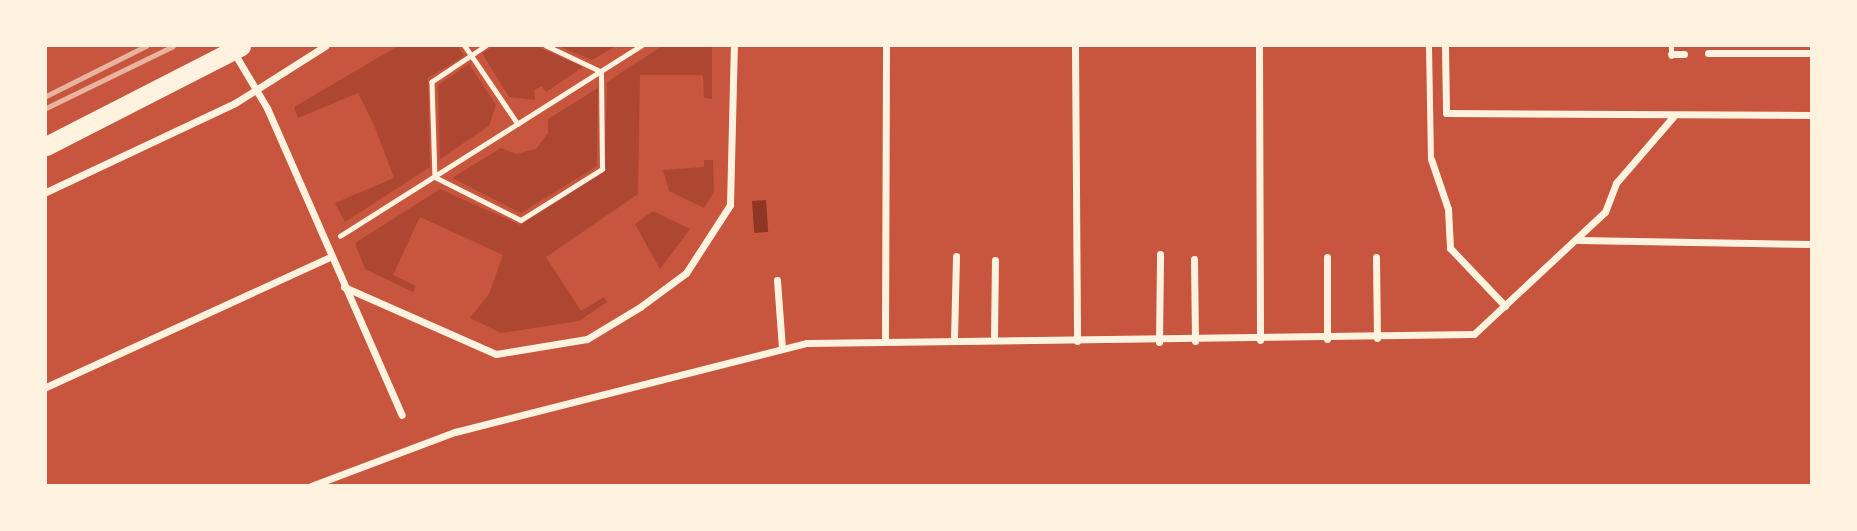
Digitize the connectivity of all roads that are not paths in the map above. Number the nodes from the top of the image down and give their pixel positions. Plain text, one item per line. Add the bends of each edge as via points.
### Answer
1 (325, 46) edge
2 (734, 46) edge
3 (886, 46) edge
4 (1075, 46) edge
5 (1259, 46) edge
6 (1429, 46) edge
7 (1445, 46) edge
8 (237, 48) edge
9 (1671, 52) edge
10 (1708, 53) dead end
11 (1811, 53) edge
12 (1684, 54) dead end
13 (257, 89) junction
14 (1673, 107) dead end
15 (1811, 115) edge
16 (1673, 117) junction
17 (46, 146) edge
18 (1431, 159) joint
19 (46, 192) edge
20 (1577, 240) junction
21 (1811, 244) edge
22 (1160, 254) dead end
23 (956, 256) dead end
24 (330, 257) junction
25 (1326, 257) dead end
26 (1376, 257) dead end
27 (995, 260) dead end
28 (1195, 260) dead end
29 (777, 280) dead end
30 (344, 287) junction
31 (1505, 306) junction
32 (1377, 338) junction
33 (885, 339) junction
34 (954, 339) junction
35 (995, 339) junction
36 (1327, 339) junction
37 (1261, 340) junction
38 (1077, 341) junction
39 (1195, 341) junction
40 (1159, 342) junction
41 (782, 348) junction
42 (46, 387) edge
43 (402, 415) dead end
44 (311, 485) edge

1 - 13 street
2 - 30 street via 730,205 687,273 640,307 587,339 496,354
3 - 33 street
4 - 38 street
5 - 37 street
6 - 18 street
7 - 16 street via 1446,113
8 - 13 street
8 - 17 highway
9 - 12 street
10 - 11 street
13 - 19 street
13 - 24 street
14 - 16 lane
15 - 16 street
16 - 20 street
18 - 31 street via 1448,209 1450,248
20 - 21 street
20 - 31 street
22 - 40 street
23 - 34 street
24 - 30 street
24 - 42 street
25 - 36 street
26 - 32 street
27 - 35 street
28 - 39 street
29 - 41 street
30 - 43 street
31 - 32 street via 1485,328 1463,336
32 - 36 street
33 - 34 street
33 - 41 street
34 - 35 street
35 - 38 street
36 - 37 street
37 - 39 street
38 - 40 street
39 - 40 street
41 - 44 street via 455,432

